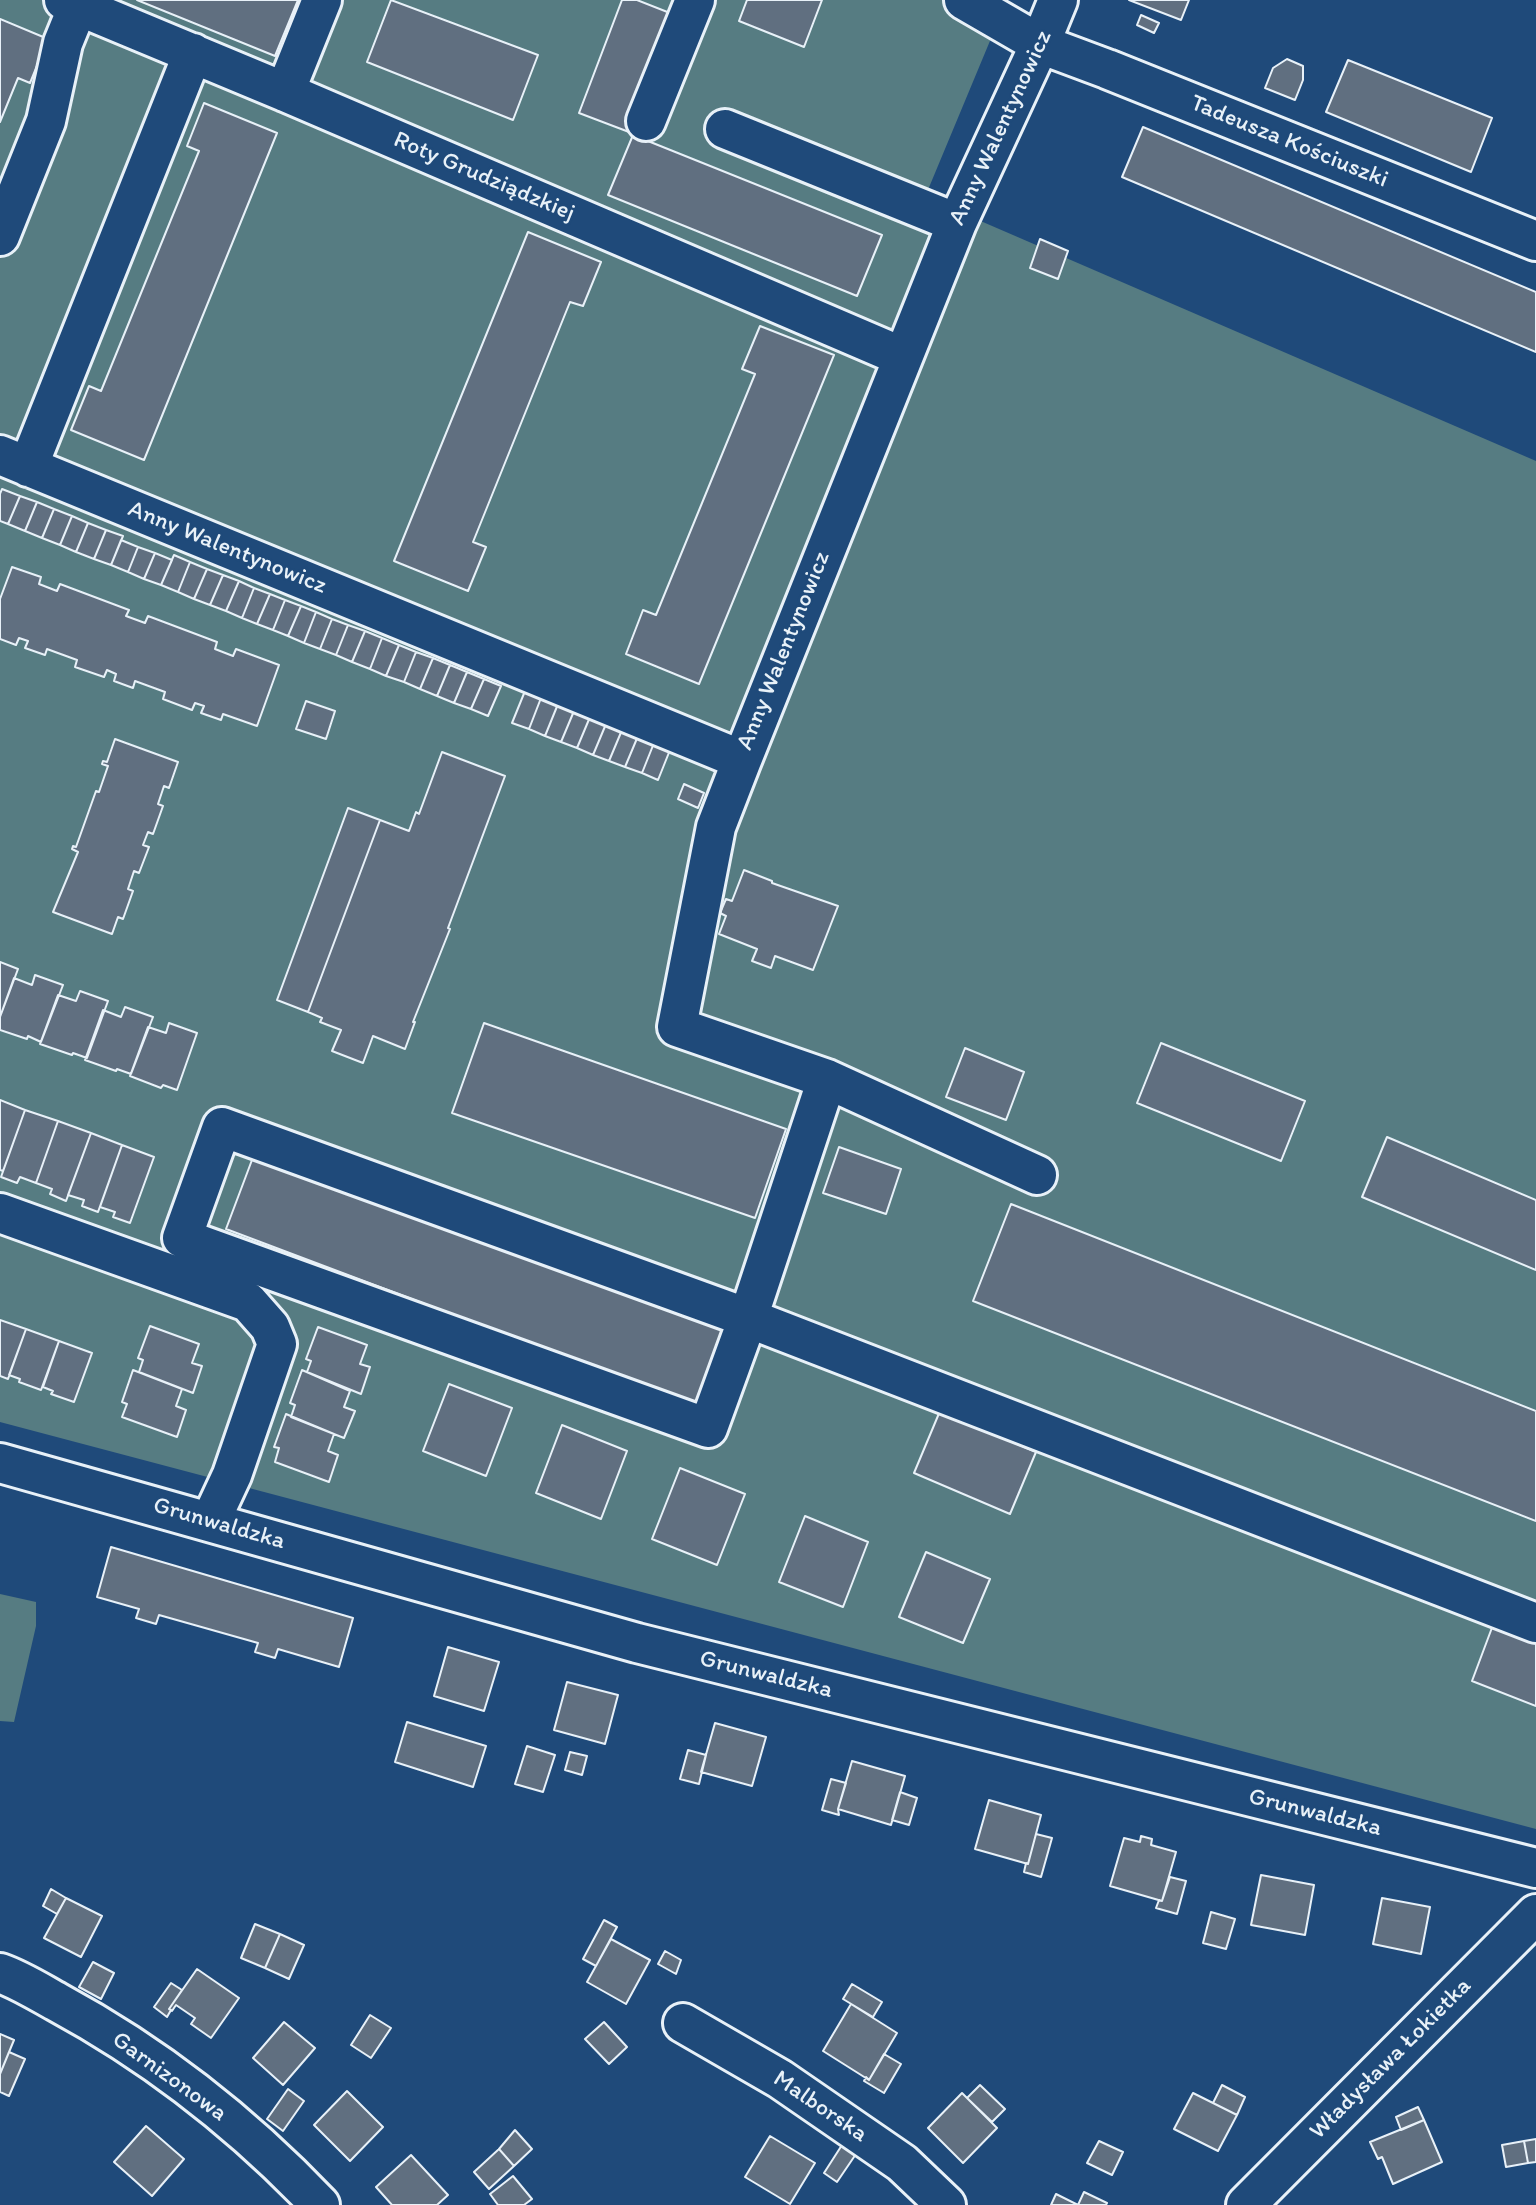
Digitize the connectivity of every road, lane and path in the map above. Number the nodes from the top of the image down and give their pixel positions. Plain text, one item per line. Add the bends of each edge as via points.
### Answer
1 (322, 0) edge
2 (695, 0) edge
3 (964, 0) edge
4 (1058, 0) edge
5 (71, 3) edge
6 (1040, 44) junction
7 (193, 53) junction
8 (285, 92) junction
9 (646, 121) dead end
10 (724, 129) dead end
11 (957, 223) junction
12 (0, 236) edge
13 (1536, 241) edge
14 (903, 357) junction
15 (14, 461) edge
16 (742, 760) junction
17 (827, 1079) junction
18 (1037, 1175) dead end
19 (0, 1213) edge
20 (748, 1318) junction
21 (0, 1463) edge
22 (210, 1522) junction
23 (1536, 1623) edge
24 (1536, 1868) edge
25 (1536, 1914) edge
26 (0, 1973) edge
27 (683, 2024) dead end
28 (320, 2205) edge
29 (946, 2205) edge
30 (1246, 2205) edge

1 - 8 street
2 - 9 street
3 - 6 street, Tadeusza Kościuszki
4 - 6 street, Anny Walentynowicz
5 - 7 street, Roty Grudziądzkiej
5 - 12 street via 46,121
6 - 11 street, Anny Walentynowicz
6 - 13 street, Tadeusza Kościuszki
7 - 8 street, Roty Grudziądzkiej
7 - 15 street
8 - 14 street, Roty Grudziądzkiej
10 - 11 street
11 - 14 street, Anny Walentynowicz
14 - 16 street, Anny Walentynowicz
15 - 16 street, Anny Walentynowicz
16 - 17 street via 716,827 677,1027
17 - 18 street
17 - 20 street
19 - 22 street via 248,1302 270,1327 277,1344 232,1475
20 - 20 street via 222,1127 182,1238 708,1429
20 - 23 street
21 - 22 street, Grunwaldzka
22 - 24 street, Grunwaldzka via 637,1643
25 - 30 street, Władysława Łokietka
26 - 28 street, Garnizonowa via 93,2021 198,2094 284,2167
27 - 29 street, Malborska via 780,2079 902,2163

